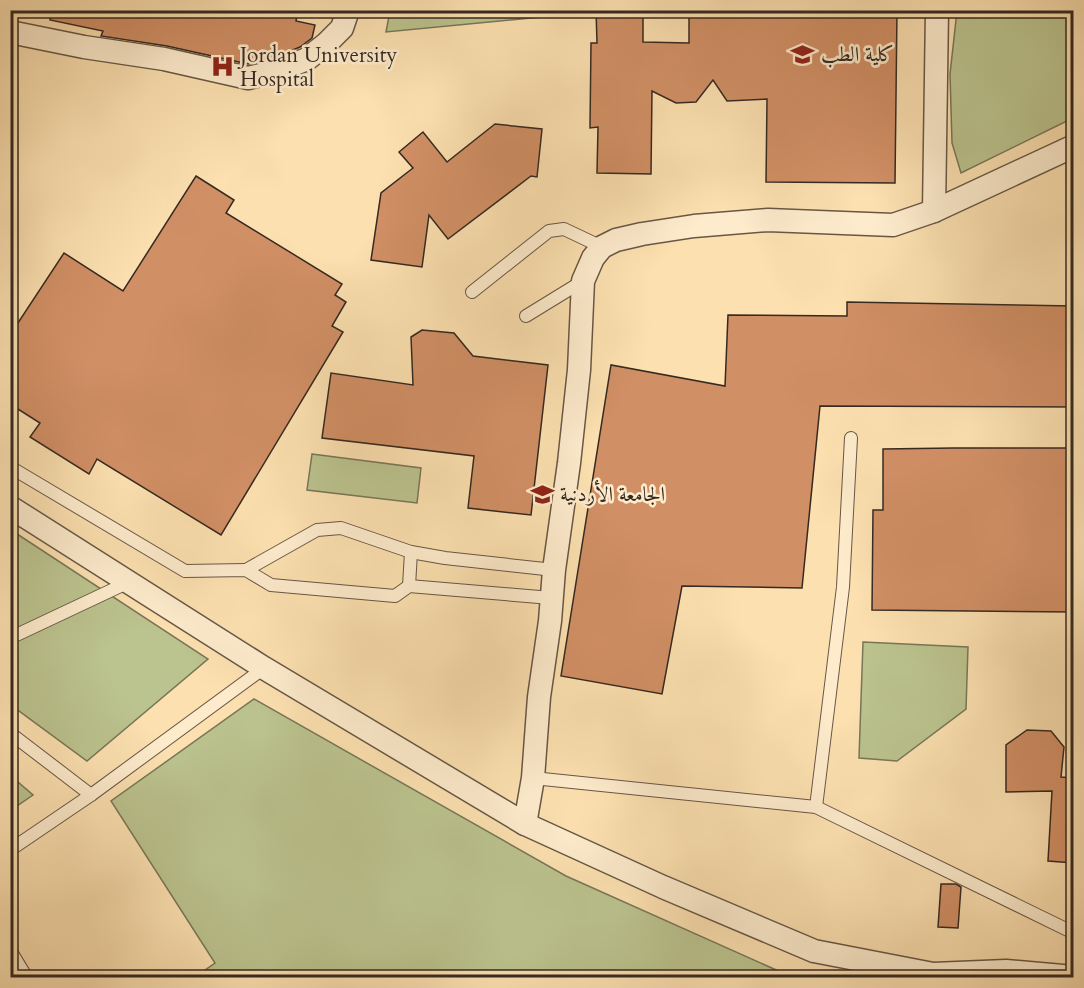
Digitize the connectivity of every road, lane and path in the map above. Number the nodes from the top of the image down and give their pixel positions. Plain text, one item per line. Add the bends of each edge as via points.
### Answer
1 (348, 10) edge
2 (937, 10) edge
3 (10, 32) edge
4 (1074, 146) edge
5 (934, 211) junction
6 (602, 247) junction
7 (583, 281) junction
8 (472, 292) dead end
9 (526, 316) dead end
10 (851, 438) dead end
11 (10, 467) edge
12 (10, 507) edge
13 (411, 552) junction
14 (246, 570) junction
15 (554, 570) junction
16 (129, 582) junction
17 (409, 586) junction
18 (551, 598) junction
19 (10, 638) edge
20 (264, 668) junction
21 (10, 733) edge
22 (533, 778) junction
23 (91, 795) junction
24 (816, 807) junction
25 (525, 824) junction
26 (10, 850) edge
27 (1074, 933) edge
28 (10, 950) edge
29 (1074, 977) edge
30 (27, 978) edge

1 - 3 street via 342,27 307,59 248,78
2 - 5 street
4 - 5 street
5 - 6 street via 892,225 768,220 694,226 642,234
6 - 7 street
6 - 8 lane via 564,229 549,231
7 - 9 lane
7 - 15 street via 579,370
10 - 24 lane via 843,587
11 - 14 lane via 185,571
12 - 16 street
13 - 14 lane via 341,528 317,530
13 - 15 lane
13 - 17 lane
14 - 17 lane via 271,585 395,596
15 - 18 street
16 - 19 lane
16 - 20 street
17 - 18 lane
18 - 22 street
20 - 23 lane
20 - 25 street
21 - 23 lane
22 - 24 lane
22 - 25 street
23 - 26 lane
24 - 27 lane
25 - 29 street via 814,951 933,974 1006,971
28 - 30 lane

